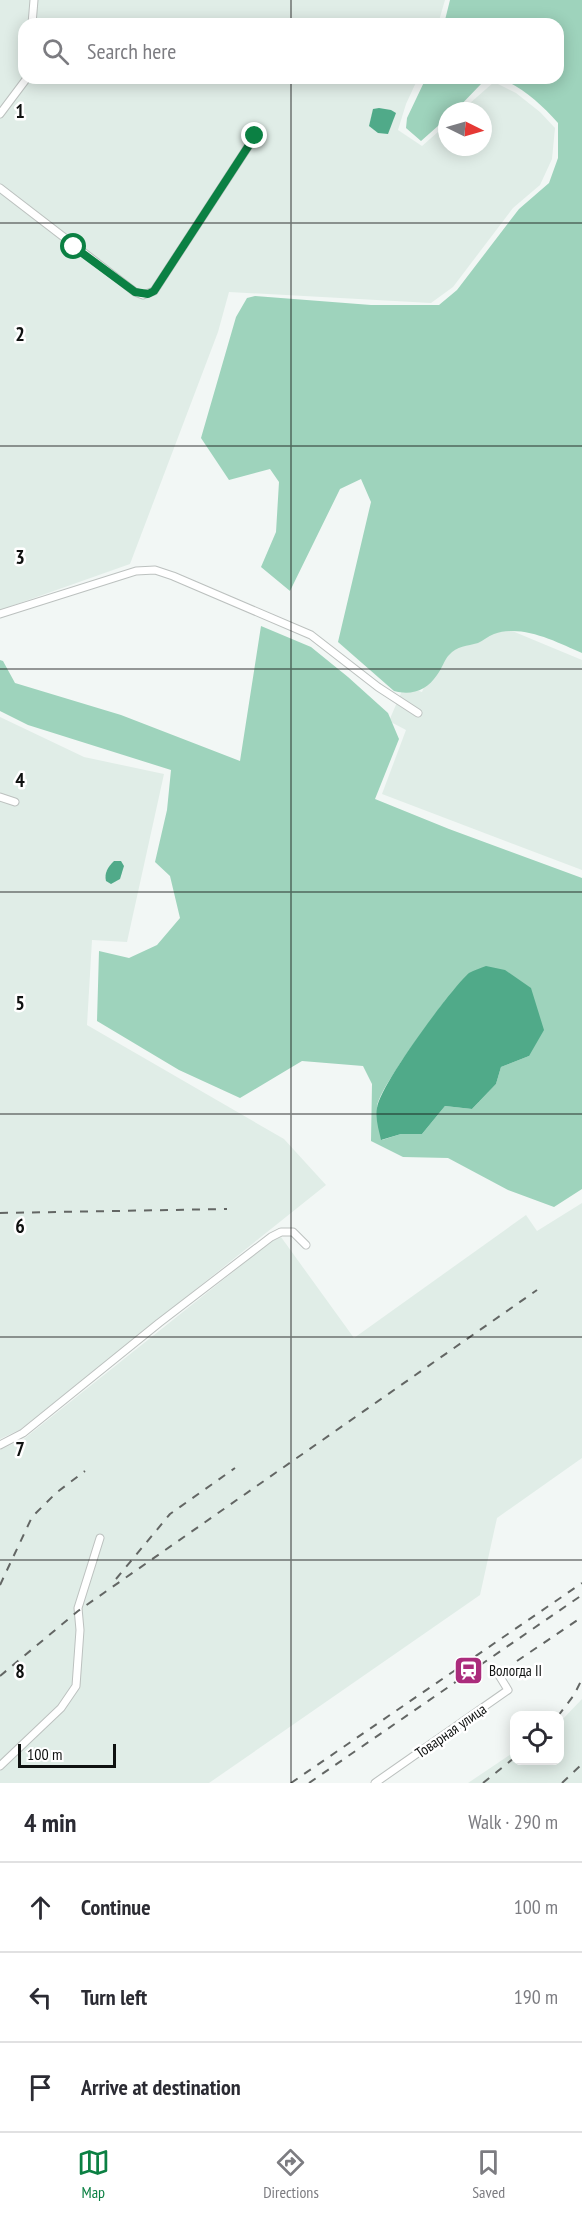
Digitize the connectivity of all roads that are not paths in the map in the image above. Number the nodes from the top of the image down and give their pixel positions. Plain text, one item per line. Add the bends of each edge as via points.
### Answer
1 (34, 0) edge
2 (32, 18) edge
3 (22, 84) edge
4 (0, 114) edge
5 (255, 136) dead end
6 (0, 188) edge
7 (0, 614) edge
8 (418, 713) dead end
9 (0, 797) edge
10 (15, 802) dead end
11 (306, 1245) dead end
12 (0, 1445) edge
13 (100, 1538) dead end
14 (497, 1672) dead end
15 (0, 1766) edge
16 (375, 1783) edge

1 - 2 street
3 - 4 street
5 - 6 street via 154,291 148,294 135,292
7 - 8 street via 136,571 155,570 311,635
9 - 10 street
11 - 12 street via 293,1232 271,1237 23,1433
13 - 15 street via 78,1608 76,1686 61,1708
14 - 16 street, Товарная улица via 508,1690

